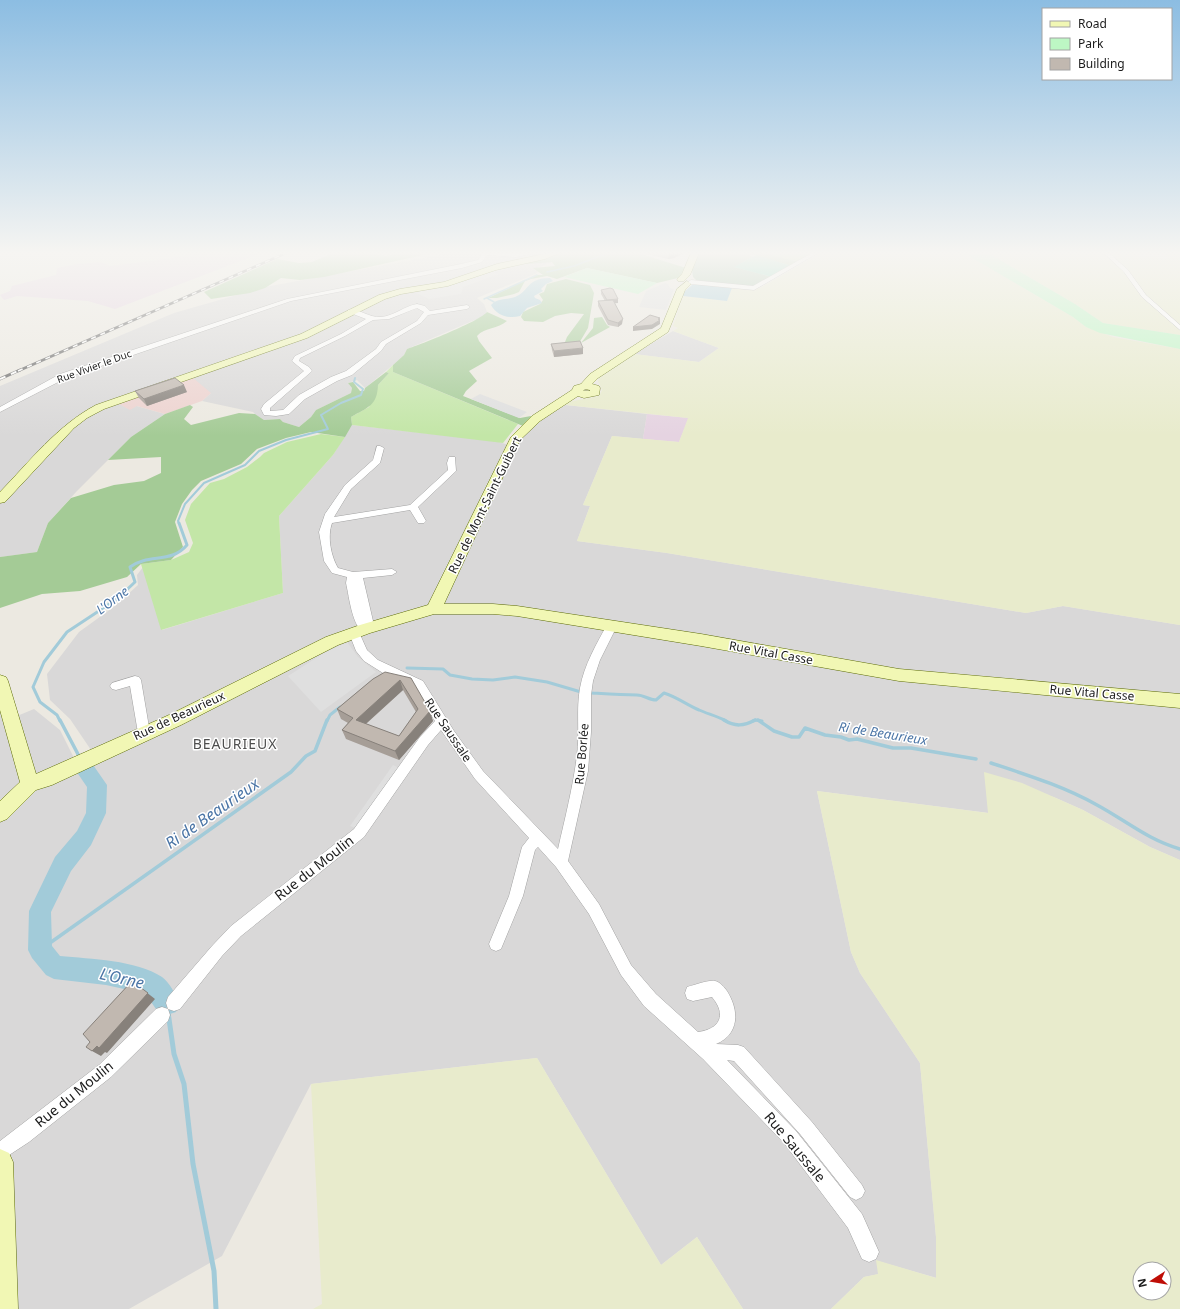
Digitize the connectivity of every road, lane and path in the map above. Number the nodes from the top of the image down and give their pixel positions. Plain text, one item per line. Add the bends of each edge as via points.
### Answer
1 (247, 314) edge
2 (345, 314) edge
3 (360, 314) edge
4 (397, 314) edge
5 (426, 314) edge
6 (672, 314) edge
7 (1164, 314) edge
8 (372, 318) junction
9 (1180, 328) edge
10 (0, 410) edge
11 (380, 448) dead end
12 (452, 459) dead end
13 (0, 499) edge
14 (413, 507) junction
15 (329, 520) junction
16 (421, 521) dead end
17 (392, 572) dead end
18 (353, 575) junction
19 (434, 609) junction
20 (612, 626) junction
21 (360, 631) junction
22 (0, 681) edge
23 (116, 686) dead end
24 (1180, 701) edge
25 (442, 722) junction
26 (144, 733) junction
27 (30, 784) junction
28 (0, 813) edge
29 (538, 838) junction
30 (561, 862) junction
31 (496, 944) dead end
32 (693, 993) dead end
33 (174, 1003) dead end
34 (162, 1015) dead end
35 (695, 1041) junction
36 (708, 1053) junction
37 (0, 1152) edge
38 (0, 1162) edge
39 (856, 1191) dead end
40 (869, 1252) dead end
41 (3, 1309) edge

1 - 10 street, Rue Vivier le Duc via 58,378
2 - 13 street via 304,336 106,405 82,416
3 - 8 street
4 - 8 street via 385,319
5 - 8 street via 419,322 383,343 350,372 302,397 288,411 276,414 266,412 267,406 308,372 307,368 296,363 297,358
6 - 19 street, Rue de Mont-Saint-Guibert via 665,330 613,363 582,390 547,410 516,439
7 - 9 street
11 - 15 street via 377,461 348,487 330,514
12 - 14 street via 452,471
14 - 15 street
14 - 16 street
15 - 18 street via 324,532 328,561 335,570
17 - 18 street
18 - 21 street, Rue Saussale via 351,578
19 - 20 street, Rue Vital Casse via 507,610
19 - 21 street, Rue Vital Casse
20 - 24 street, Rue Vital Casse via 899,675
20 - 30 street, Rue Borlée via 587,682 585,738 577,802
21 - 25 street, Rue Saussale via 364,654 386,670 415,681
21 - 26 street, Rue de Beaurieux via 332,641
22 - 27 street
23 - 26 street via 134,680
25 - 29 street, Rue Saussale via 479,776
25 - 33 street, Rue du Moulin via 424,741 359,833 236,931
26 - 27 street, Rue de Beaurieux
27 - 28 street, Rue de Beaurieux
29 - 30 street, Rue Saussale
29 - 31 street via 529,847 516,896
30 - 35 street, Rue Saussale via 594,909 626,970 650,1000
32 - 35 street via 715,989 726,1004 728,1014 726,1024 716,1036
34 - 37 street, Rue du Moulin via 105,1071
35 - 36 street, Rue Saussale
36 - 39 street, Rue Saussale via 738,1053 806,1128
36 - 40 street, Rue Saussale via 790,1137 855,1221
38 - 41 street

